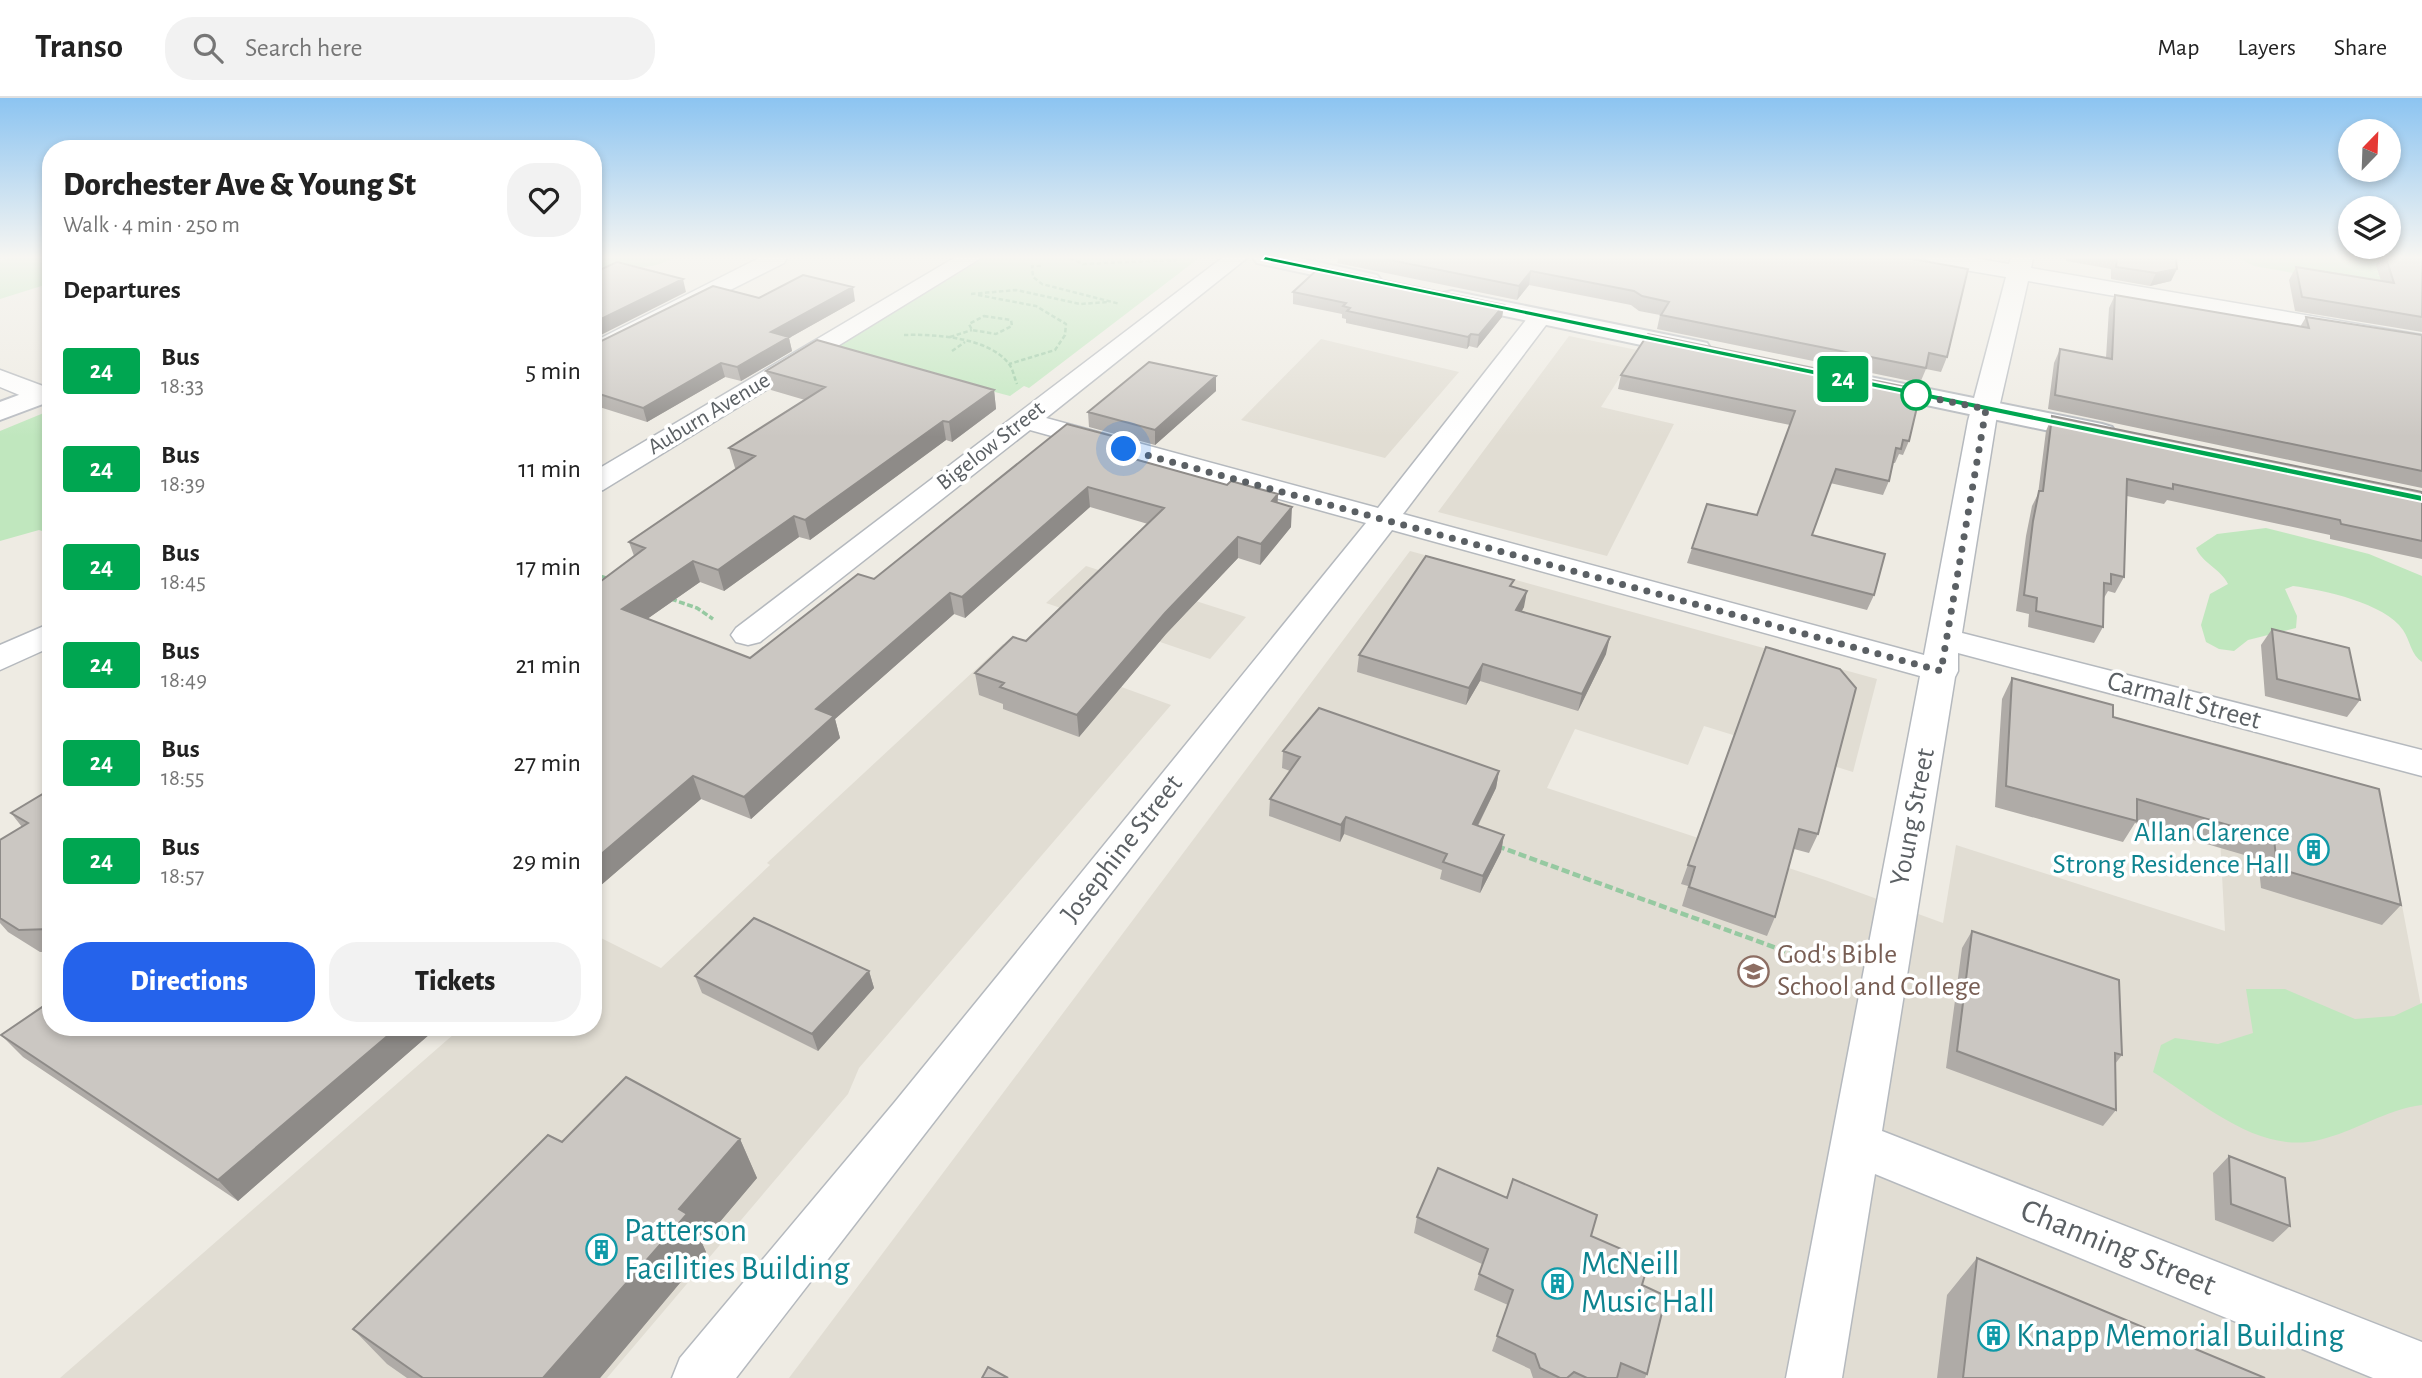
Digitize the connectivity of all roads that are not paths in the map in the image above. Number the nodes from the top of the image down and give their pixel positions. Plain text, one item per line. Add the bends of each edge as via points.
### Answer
1 (660, 318) edge
2 (870, 318) edge
3 (1151, 318) edge
4 (1540, 318) edge
5 (1549, 318) edge
6 (2008, 318) edge
7 (2295, 318) edge
8 (2422, 342) edge
9 (602, 347) edge
10 (1716, 353) edge
11 (0, 378) edge
12 (1851, 381) edge
13 (42, 391) edge
14 (42, 395) edge
15 (1023, 407) junction
16 (1986, 409) junction
17 (0, 412) edge
18 (2128, 439) edge
19 (602, 479) edge
20 (1383, 521) junction
21 (748, 635) dead end
22 (42, 638) edge
23 (1943, 655) junction
24 (0, 659) edge
25 (2422, 763) edge
26 (1853, 1142) junction
27 (2422, 1370) edge
28 (700, 1378) edge
29 (1814, 1378) edge

1 - 9 street
2 - 19 street, Auburn Avenue
3 - 15 street, Bigelow Street
4 - 20 street, Josephine Street
5 - 10 street
6 - 16 street, Young Street
7 - 8 street
11 - 13 street
12 - 16 street
14 - 17 street
15 - 20 street, Carmalt Street
15 - 21 street, Bigelow Street
16 - 18 street
16 - 23 street, Young Street
20 - 23 street, Carmalt Street
20 - 28 street, Josephine Street
22 - 24 street
23 - 25 street, Carmalt Street
23 - 26 street, Young Street
26 - 27 street, Channing Street
26 - 29 street, Young Street

